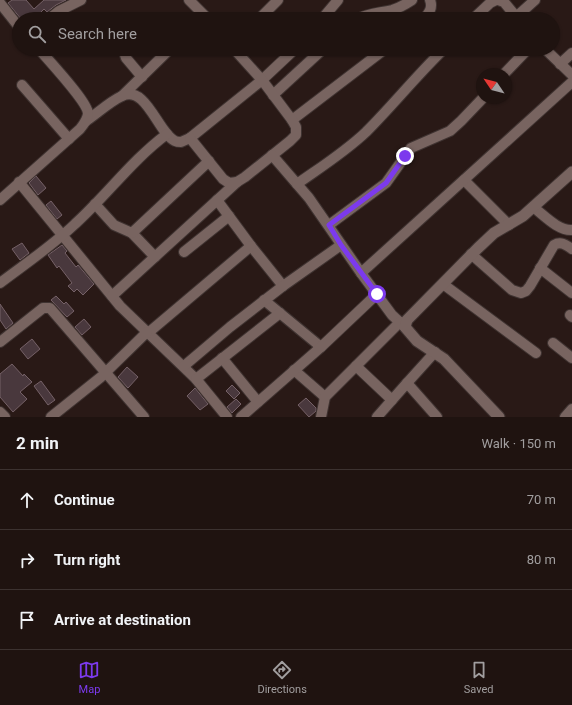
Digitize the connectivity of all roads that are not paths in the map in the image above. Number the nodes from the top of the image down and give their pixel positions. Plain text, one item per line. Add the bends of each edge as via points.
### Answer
1 (81, 0) edge
2 (278, 0) edge
3 (338, 0) edge
4 (412, 0) edge
5 (430, 0) edge
6 (535, 0) edge
7 (500, 1) edge
8 (194, 2) edge
9 (0, 3) edge
10 (58, 12) edge
11 (200, 12) edge
12 (266, 12) edge
13 (328, 12) edge
14 (378, 12) edge
15 (429, 12) edge
16 (480, 12) edge
17 (511, 12) edge
18 (523, 12) edge
19 (12, 18) edge
20 (572, 53) edge
21 (45, 56) edge
22 (126, 56) edge
23 (163, 56) edge
24 (240, 56) edge
25 (287, 56) edge
26 (315, 56) edge
27 (376, 56) edge
28 (437, 56) edge
29 (521, 56) edge
30 (552, 56) edge
31 (560, 64) junction
32 (510, 68) edge
33 (572, 75) edge
34 (142, 77) junction
35 (262, 80) junction
36 (572, 82) edge
37 (22, 85) dead end
38 (273, 95) junction
39 (122, 96) junction
40 (478, 104) edge
41 (292, 120) junction
42 (86, 121) junction
43 (167, 134) junction
44 (190, 138) junction
45 (69, 139) junction
46 (272, 155) junction
47 (209, 161) junction
48 (572, 172) edge
49 (464, 180) junction
50 (19, 182) junction
51 (237, 182) junction
52 (297, 184) junction
53 (0, 200) edge
54 (217, 200) junction
55 (95, 204) junction
56 (533, 207) junction
57 (229, 216) junction
58 (329, 225) junction
59 (509, 225) junction
60 (561, 227) junction
61 (572, 230) edge
62 (132, 232) junction
63 (63, 235) junction
64 (341, 245) junction
65 (554, 245) junction
66 (251, 246) junction
67 (572, 249) edge
68 (184, 252) dead end
69 (471, 254) junction
70 (155, 257) junction
71 (540, 268) junction
72 (361, 273) junction
73 (0, 283) edge
74 (443, 284) junction
75 (283, 286) junction
76 (572, 293) edge
77 (377, 294) junction
78 (112, 296) junction
79 (264, 300) junction
80 (280, 313) junction
81 (402, 325) junction
82 (148, 333) junction
83 (0, 342) edge
84 (553, 343) dead end
85 (321, 347) junction
86 (435, 352) junction
87 (536, 354) dead end
88 (222, 358) junction
89 (572, 358) edge
90 (184, 366) junction
91 (356, 366) junction
92 (294, 370) junction
93 (106, 372) junction
94 (196, 379) junction
95 (407, 382) junction
96 (325, 397) junction
97 (392, 400) junction
98 (258, 402) junction
99 (572, 409) edge
100 (0, 412) edge
101 (224, 416) edge
102 (5, 417) edge
103 (51, 417) edge
104 (144, 417) edge
105 (241, 417) edge
106 (321, 417) edge
107 (377, 417) edge
108 (437, 417) edge
109 (499, 417) edge
110 (565, 417) edge

1 - 10 street
2 - 12 street
3 - 13 street
4 - 14 street via 402,6
5 - 15 street
6 - 18 street
7 - 16 street via 490,3
7 - 17 street
8 - 11 street
9 - 19 street
20 - 31 street
21 - 42 street via 87,107
22 - 34 street
23 - 34 street
24 - 35 street
25 - 35 street
26 - 38 street
27 - 41 street
28 - 52 street via 366,131
29 - 32 street
30 - 31 street
31 - 33 street
34 - 39 street
35 - 38 street
35 - 44 street
36 - 49 street
37 - 45 street
38 - 41 street
39 - 42 street
39 - 43 street via 137,96
40 - 58 street via 450,131 411,148 386,183
41 - 46 street via 296,127 296,135
42 - 45 street
43 - 44 street via 174,141 181,142
43 - 55 street via 142,155
44 - 47 street
45 - 50 street
46 - 51 street
46 - 52 street
47 - 51 street via 223,179 229,183
47 - 62 street
48 - 56 street
49 - 59 street
49 - 72 street
50 - 53 street
50 - 63 street
51 - 54 street
52 - 58 street
54 - 57 street
54 - 70 street
55 - 62 street via 114,225
55 - 63 street
56 - 59 street
56 - 60 street
57 - 66 street
57 - 68 street
58 - 64 street
59 - 69 street via 494,233
60 - 61 street
60 - 65 street
62 - 70 street
63 - 73 street
63 - 78 street
64 - 72 street
64 - 75 street
65 - 67 street via 563,243
65 - 71 street
66 - 75 street
66 - 82 street
69 - 71 street via 516,292 526,291
69 - 74 street
70 - 78 street
71 - 76 street
72 - 77 street
74 - 81 street
74 - 87 street
75 - 79 street
77 - 81 street
77 - 85 street
78 - 82 street
79 - 80 street
79 - 90 street
80 - 85 street
80 - 88 street
81 - 86 street via 418,341
81 - 91 street
82 - 90 street
82 - 93 street
83 - 93 street via 42,308 50,308
84 - 89 street
85 - 92 street
86 - 95 street
86 - 109 street
88 - 94 street
88 - 98 street
90 - 94 street
91 - 96 street
91 - 97 street
92 - 96 street
92 - 98 street
93 - 103 street
93 - 104 street
94 - 101 street
95 - 97 street
95 - 108 street
96 - 106 street
97 - 107 street
98 - 105 street
99 - 110 street
100 - 102 street

